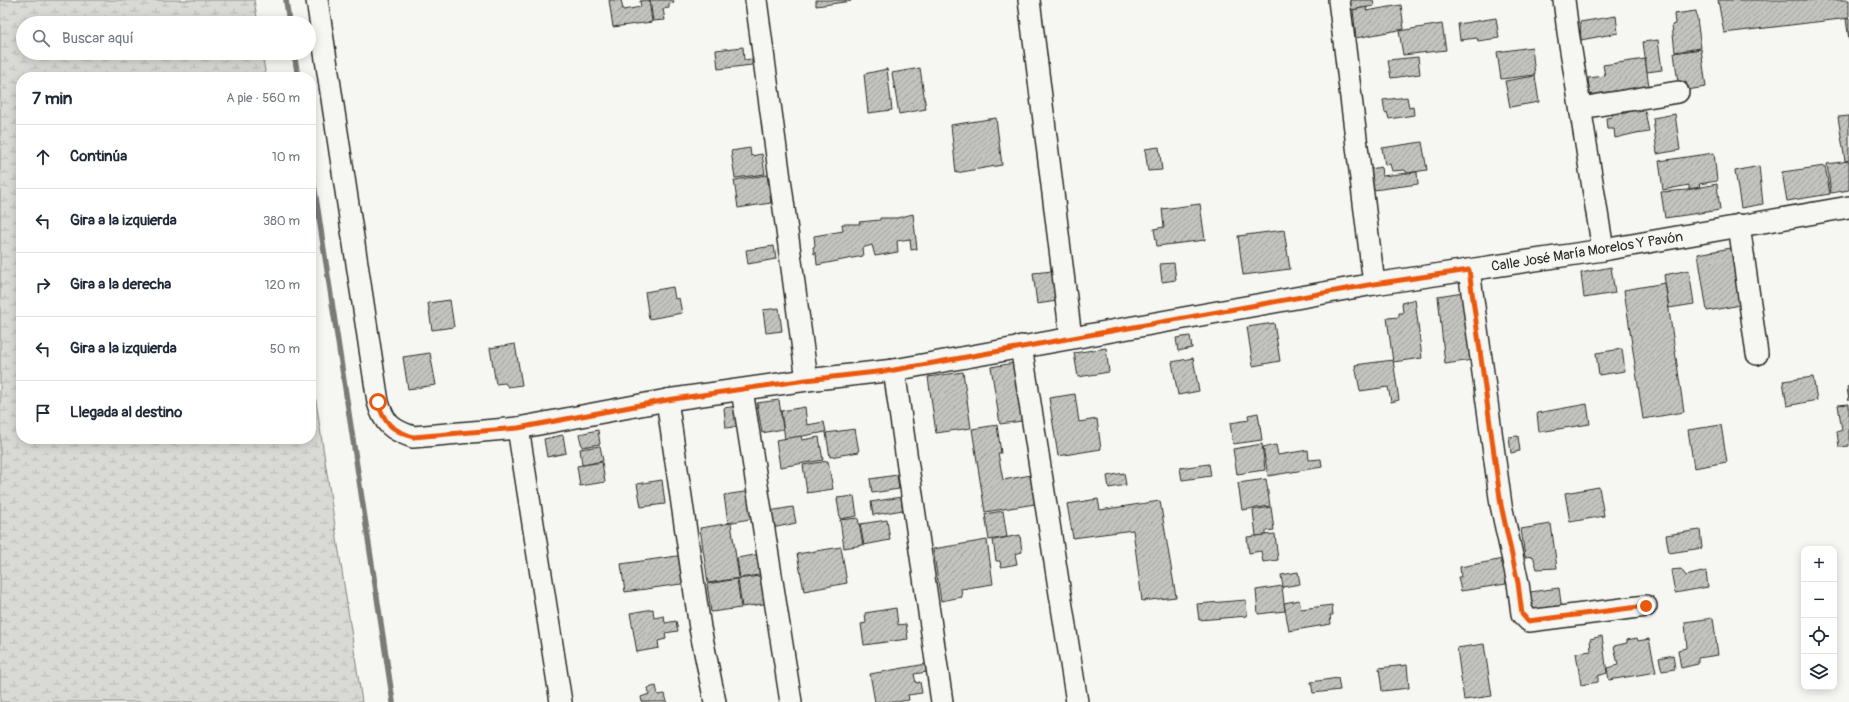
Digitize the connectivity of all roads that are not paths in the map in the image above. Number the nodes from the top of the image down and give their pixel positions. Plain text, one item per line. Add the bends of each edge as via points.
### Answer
1 (317, 0) edge
2 (756, 0) edge
3 (1029, 0) edge
4 (1339, 0) edge
5 (1564, 0) edge
6 (1678, 92) dead end
7 (1581, 108) junction
8 (1849, 207) edge
9 (1739, 225) junction
10 (1603, 250) junction
11 (1469, 270) junction
12 (1374, 284) junction
13 (1071, 338) junction
14 (1021, 346) junction
15 (1757, 354) dead end
16 (894, 370) junction
17 (806, 380) junction
18 (742, 390) junction
19 (667, 400) junction
20 (518, 428) junction
21 (1646, 606) dead end
22 (561, 702) edge
23 (714, 702) edge
24 (791, 702) edge
25 (942, 702) edge
26 (1077, 702) edge

1 - 20 street, Calle José María Morelos Y Pavón via 381,413 387,424 413,437
2 - 17 street
3 - 13 street
4 - 12 street
5 - 7 street
6 - 7 street
7 - 10 street
8 - 9 street, Calle José María Morelos Y Pavón
9 - 10 street, Calle José María Morelos Y Pavón
9 - 15 street
10 - 11 street, Calle José María Morelos Y Pavón
11 - 12 street, Calle José María Morelos Y Pavón
11 - 21 street via 1501,505 1522,614 1528,621
12 - 13 street, Calle José María Morelos Y Pavón
13 - 14 street, Calle José María Morelos Y Pavón
14 - 16 street, Calle José María Morelos Y Pavón
14 - 26 street
16 - 17 street, Calle José María Morelos Y Pavón
16 - 25 street
17 - 18 street, Calle José María Morelos Y Pavón
18 - 19 street, Calle José María Morelos Y Pavón
18 - 24 street
19 - 20 street, Calle José María Morelos Y Pavón
19 - 23 street via 700,628
20 - 22 street

